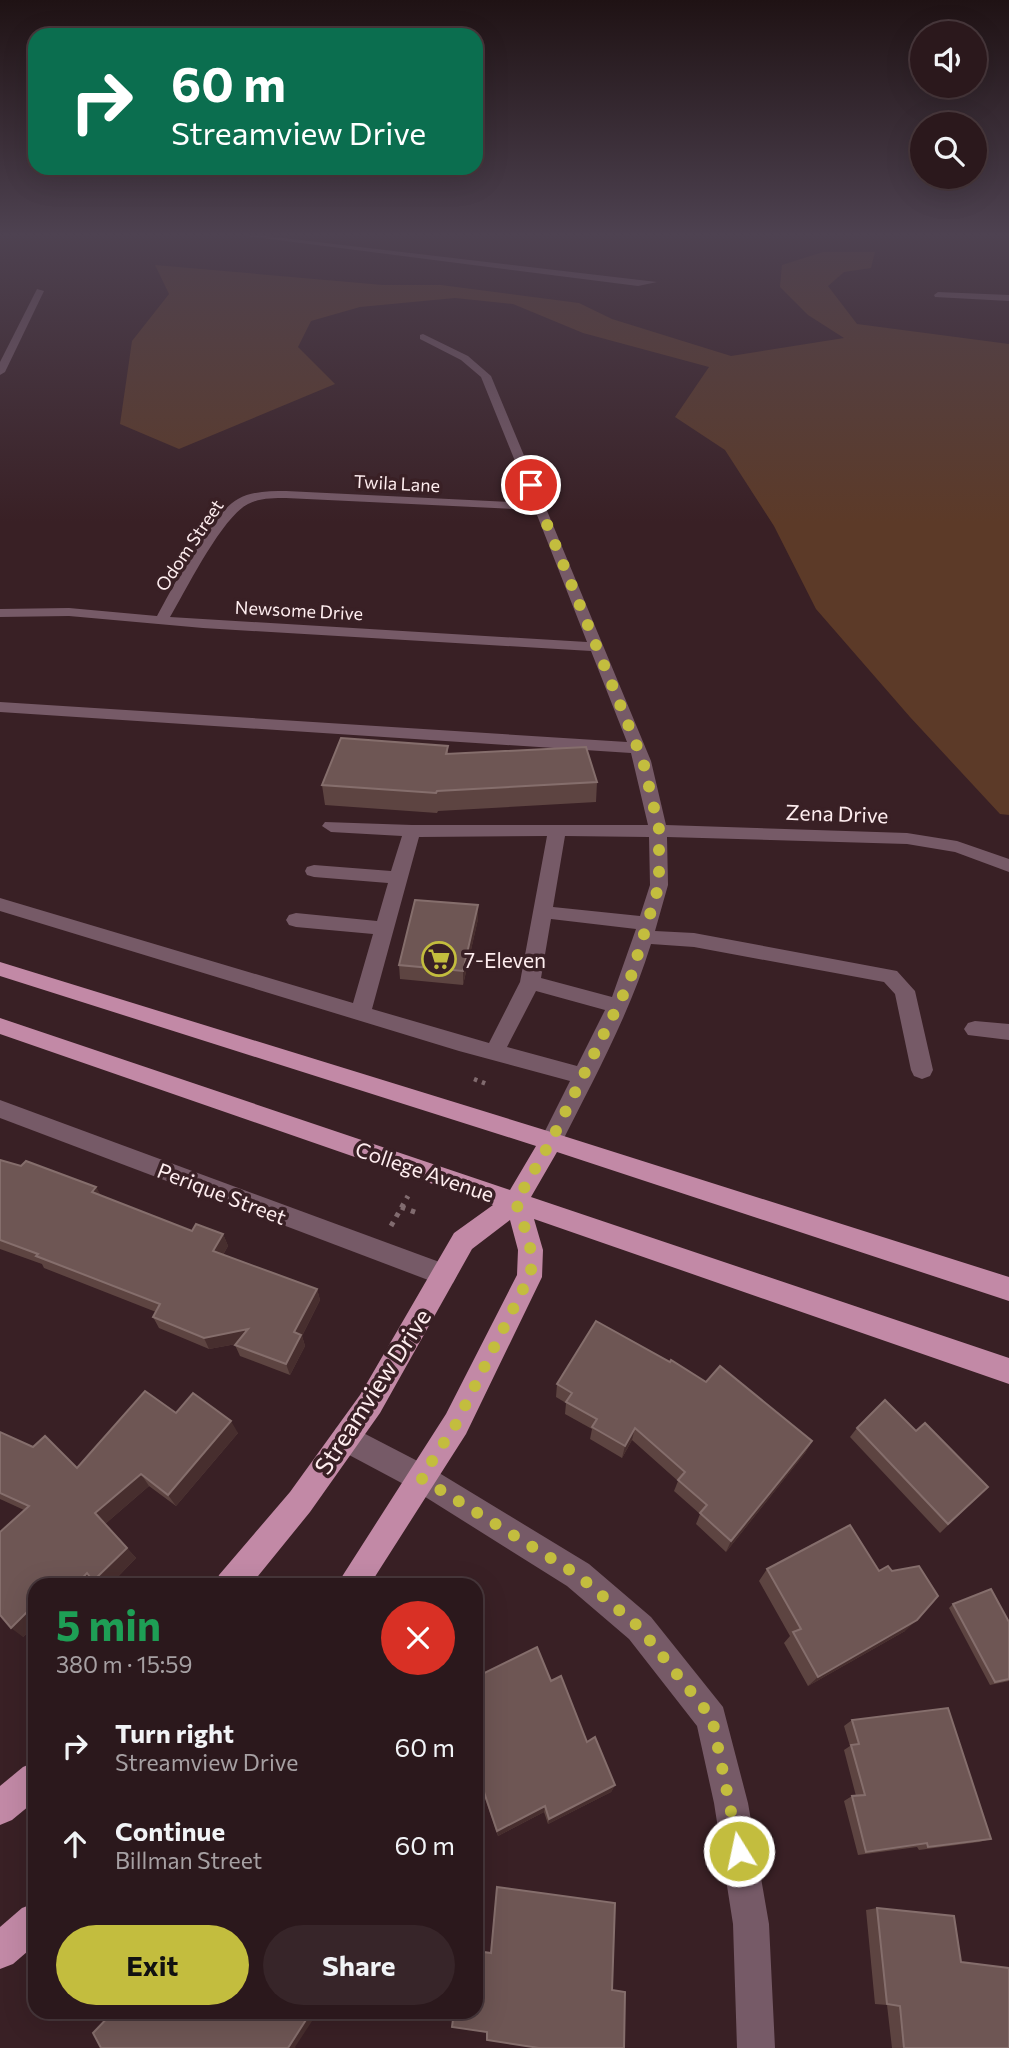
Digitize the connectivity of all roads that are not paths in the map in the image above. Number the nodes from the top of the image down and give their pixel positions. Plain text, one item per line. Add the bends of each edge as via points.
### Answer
1 (20, 332) edge
2 (423, 337) dead end
3 (0, 372) edge
4 (252, 498) joint
5 (541, 507) junction
6 (0, 613) edge
7 (162, 619) junction
8 (596, 648) junction
9 (0, 707) edge
10 (637, 748) junction
11 (331, 826) dead end
12 (659, 829) junction
13 (557, 830) junction
14 (412, 831) junction
15 (1009, 866) edge
16 (314, 871) dead end
17 (398, 878) junction
18 (0, 904) edge
19 (542, 912) junction
20 (296, 920) dead end
21 (384, 928) junction
22 (645, 931) junction
23 (0, 969) edge
24 (530, 982) junction
25 (618, 1006) junction
26 (360, 1013) junction
27 (0, 1026) edge
28 (975, 1029) dead end
29 (1009, 1032) edge
30 (494, 1053) junction
31 (922, 1070) dead end
32 (584, 1076) junction
33 (0, 1109) edge
34 (551, 1141) junction
35 (516, 1202) junction
36 (444, 1275) junction
37 (1009, 1289) edge
38 (1009, 1371) edge
39 (346, 1438) junction
40 (421, 1478) junction
41 (237, 1578) edge
42 (356, 1578) edge
43 (28, 1785) edge
44 (0, 1808) edge
45 (28, 1927) edge
46 (0, 1951) edge
47 (756, 2048) edge

1 - 3 street
2 - 5 street via 478,366 486,376
4 - 5 street, Twila Lane via 293,495
4 - 7 street, Odom Street via 233,507
5 - 8 street
6 - 7 street, Newsome Drive via 69,612
7 - 8 street, Newsome Drive
8 - 10 street
9 - 10 street
10 - 12 street
11 - 14 street, Zena Drive
12 - 13 street, Zena Drive
12 - 15 street, Zena Drive via 925,838
12 - 22 street via 659,885
13 - 14 street, Zena Drive
13 - 19 street
14 - 17 street
16 - 17 street
17 - 21 street
18 - 26 street
19 - 22 street
19 - 24 street
20 - 21 street
21 - 26 street
22 - 25 street
22 - 31 street via 890,976 905,991
23 - 34 main road
24 - 25 street
24 - 30 street
25 - 32 street
26 - 30 street
27 - 35 main road, College Avenue
28 - 29 street
30 - 32 street
32 - 34 street
33 - 36 street, Perique Street
34 - 35 main road, Streamview Drive
34 - 37 main road
35 - 36 main road, Streamview Drive via 463,1241
35 - 38 main road, College Avenue
35 - 40 main road via 532,1269 456,1424
36 - 39 main road, Streamview Drive
39 - 40 street
39 - 41 main road, Streamview Drive via 300,1503
40 - 42 main road
40 - 47 street via 578,1575 640,1628 712,1718 751,1924
43 - 44 main road
45 - 46 main road

